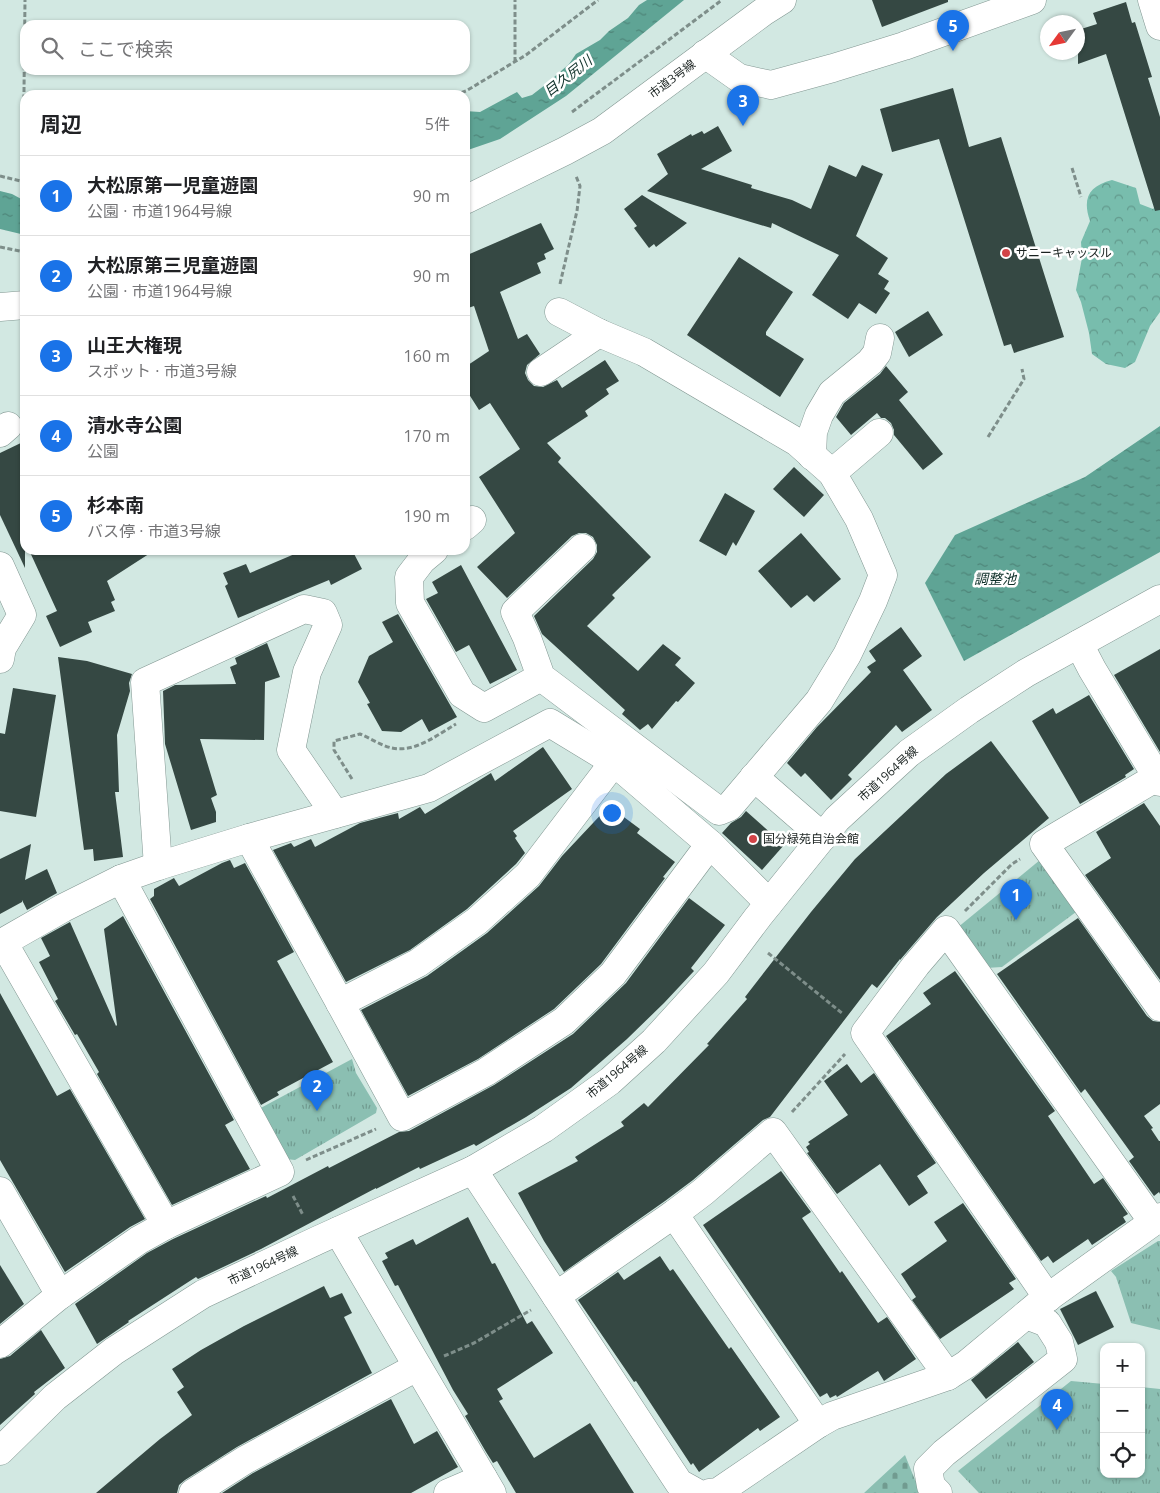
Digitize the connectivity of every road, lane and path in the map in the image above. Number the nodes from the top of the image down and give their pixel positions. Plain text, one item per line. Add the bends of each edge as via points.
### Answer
1 (25, 0) edge
2 (515, 0) edge
3 (598, 0) edge
4 (722, 0) edge
5 (782, 0) edge
6 (1032, 0) edge
7 (1152, 0) edge
8 (25, 20) edge
9 (1160, 26) edge
10 (705, 54) junction
11 (515, 62) junction
12 (25, 75) edge
13 (25, 90) edge
14 (468, 90) edge
15 (567, 116) dead end
16 (565, 151) junction
17 (1072, 168) dead end
18 (0, 176) edge
19 (20, 181) edge
20 (1081, 197) dead end
21 (470, 198) edge
22 (0, 247) edge
23 (20, 251) edge
24 (20, 305) edge
25 (0, 307) edge
26 (559, 312) joint
27 (598, 333) junction
28 (880, 338) dead end
29 (1022, 369) dead end
30 (541, 372) dead end
31 (879, 433) dead end
32 (988, 437) dead end
33 (812, 456) junction
34 (832, 473) junction
35 (582, 548) dead end
36 (428, 555) edge
37 (0, 566) edge
38 (1160, 599) edge
39 (1079, 644) junction
40 (0, 659) edge
41 (541, 676) junction
42 (484, 708) junction
43 (334, 750) dead end
44 (614, 762) junction
45 (754, 777) junction
46 (1158, 780) edge
47 (335, 814) junction
48 (823, 837) junction
49 (249, 838) junction
50 (710, 844) junction
51 (1044, 844) junction
52 (158, 866) junction
53 (121, 879) junction
54 (769, 903) junction
55 (946, 930) junction
56 (2, 943) edge
57 (764, 950) dead end
58 (340, 1003) junction
59 (1160, 1007) edge
60 (865, 1033) junction
61 (402, 1117) junction
62 (773, 1132) junction
63 (474, 1170) junction
64 (280, 1172) junction
65 (0, 1191) edge
66 (674, 1214) junction
67 (306, 1219) dead end
68 (1157, 1220) edge
69 (166, 1225) junction
70 (338, 1231) junction
71 (60, 1295) junction
72 (556, 1296) junction
73 (1048, 1298) junction
74 (1026, 1315) junction
75 (0, 1344) edge
76 (417, 1367) junction
77 (948, 1376) junction
78 (818, 1424) junction
79 (0, 1451) edge
80 (933, 1481) edge
81 (487, 1485) edge
82 (193, 1493) edge
83 (448, 1493) edge
84 (697, 1493) edge
85 (710, 1493) edge

1 - 8 path
2 - 11 path
3 - 11 path
4 - 15 path
5 - 10 street
6 - 10 street, 市道3号線 via 904,46 771,85 739,78
7 - 9 street
10 - 16 street, 市道3号線 via 602,131
11 - 14 path
12 - 13 path
16 - 21 street, 市道3号線
16 - 26 path via 580,186 559,289
17 - 20 path
18 - 19 path
22 - 23 path
24 - 25 street
26 - 27 street
27 - 30 street
27 - 33 street via 644,352 711,390 797,442
28 - 33 street via 877,353 870,362 832,393 812,432
29 - 32 path via 1024,379
31 - 34 street
33 - 34 street
34 - 45 street via 858,519 883,575 847,655 819,701
35 - 41 street via 515,612
36 - 42 street via 409,578 410,603 462,694
37 - 40 street via 22,615 2,648
38 - 39 street, 市道1964号線
39 - 46 street
39 - 48 street, 市道1964号線 via 985,700 909,753
41 - 42 street
41 - 45 street via 719,811 729,807
42 - 43 path via 407,750 391,748 360,734 334,741
44 - 47 street via 550,723 429,788
44 - 50 street
44 - 58 street via 528,875 484,915 418,963
45 - 48 street
46 - 51 street
47 - 49 street
47 - 52 street via 291,750 308,672 328,625 323,613 304,609 145,682
48 - 54 street, 市道1964号線
49 - 52 street
49 - 58 street
50 - 54 street
50 - 61 street via 612,974 564,1021 486,1072
51 - 55 path via 1012,864
51 - 59 street
52 - 53 street
53 - 56 street
53 - 64 street
54 - 63 street, 市道1964号線 via 716,973 654,1041 610,1081 543,1129
55 - 60 street
55 - 68 street
56 - 69 street
57 - 60 path
58 - 61 street
60 - 62 path
60 - 73 street
61 - 64 path
62 - 66 street
62 - 77 street
63 - 70 street, 市道1964号線
63 - 72 street
64 - 67 path
64 - 69 street
65 - 71 street
66 - 72 street
66 - 78 street
68 - 73 street
69 - 71 street
70 - 76 street
70 - 79 street, 市道1964号線 via 203,1294 114,1350 55,1397
71 - 75 street
72 - 76 path via 474,1343
72 - 84 street via 679,1483
73 - 74 street
74 - 77 street
74 - 80 street via 1048,1323 1059,1342 1063,1359 944,1453
76 - 81 street
76 - 82 street via 245,1460
77 - 78 street via 832,1416
78 - 85 street via 718,1492
81 - 83 street

